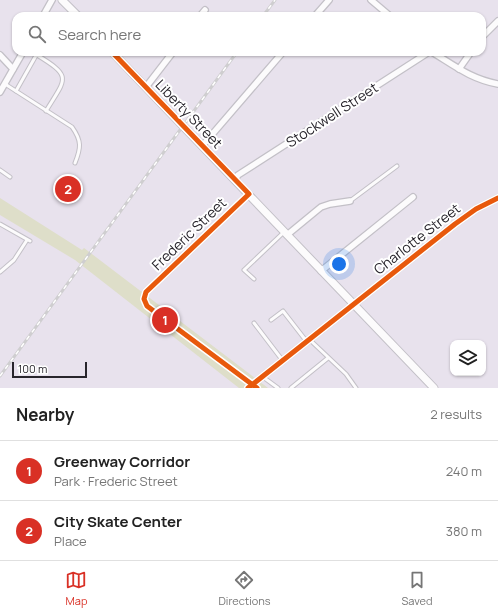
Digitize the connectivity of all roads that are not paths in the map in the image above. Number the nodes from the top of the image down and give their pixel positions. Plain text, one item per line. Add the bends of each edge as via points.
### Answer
1 (52, 0) edge
2 (62, 0) edge
3 (329, 0) edge
4 (371, 0) edge
5 (45, 12) edge
6 (74, 12) edge
7 (319, 12) edge
8 (385, 12) edge
9 (498, 21) edge
10 (486, 32) edge
11 (0, 55) edge
12 (21, 56) edge
13 (35, 56) edge
14 (41, 56) edge
15 (116, 56) edge
16 (170, 56) edge
17 (280, 56) edge
18 (425, 56) edge
19 (438, 56) edge
20 (467, 56) edge
21 (13, 69) junction
22 (459, 69) junction
23 (5, 84) junction
24 (498, 84) edge
25 (146, 87) junction
26 (16, 91) junction
27 (0, 92) edge
28 (46, 111) junction
29 (203, 145) junction
30 (75, 163) dead end
31 (397, 166) dead end
32 (0, 170) edge
33 (10, 176) dead end
34 (236, 179) junction
35 (249, 194) junction
36 (414, 197) dead end
37 (498, 198) edge
38 (350, 201) joint
39 (0, 224) edge
40 (286, 234) junction
41 (321, 271) junction
42 (0, 272) edge
43 (254, 280) dead end
44 (146, 292) dead end
45 (355, 304) junction
46 (271, 320) dead end
47 (254, 323) dead end
48 (309, 341) junction
49 (328, 358) junction
50 (283, 361) junction
51 (263, 377) junction
52 (250, 386) edge
53 (278, 388) edge
54 (290, 388) edge
55 (356, 388) edge
56 (434, 388) edge

1 - 5 street
2 - 6 street
3 - 7 street
4 - 8 street
9 - 10 street
11 - 21 street
12 - 21 street
13 - 26 lane
14 - 28 lane via 56,67 63,77 63,83
15 - 25 street, Liberty Street
16 - 25 street
17 - 29 street
18 - 34 street, Stockwell Street
19 - 22 street
20 - 22 street
21 - 23 street
22 - 24 street via 477,79
23 - 26 lane
23 - 27 street
25 - 29 street, Liberty Street
26 - 28 lane
28 - 30 lane via 72,127 77,134 81,148
29 - 34 street, Liberty Street
31 - 38 lane
32 - 33 lane
34 - 35 street, Liberty Street
35 - 40 street, Liberty Street
35 - 44 street, Frederic Street
36 - 41 street
37 - 45 street, Charlotte Street via 455,224
38 - 40 street via 321,207
39 - 42 lane via 29,240 14,260
40 - 41 street, Liberty Street
40 - 43 lane via 244,270
41 - 45 street, Liberty Street
45 - 48 street, Charlotte Street
45 - 56 street, Liberty Street
46 - 48 lane via 283,311
47 - 50 lane
48 - 49 lane
48 - 50 street, Charlotte Street
49 - 54 lane
49 - 55 lane via 346,374
50 - 51 street, Charlotte Street
51 - 52 street, Charlotte Street
51 - 53 lane

